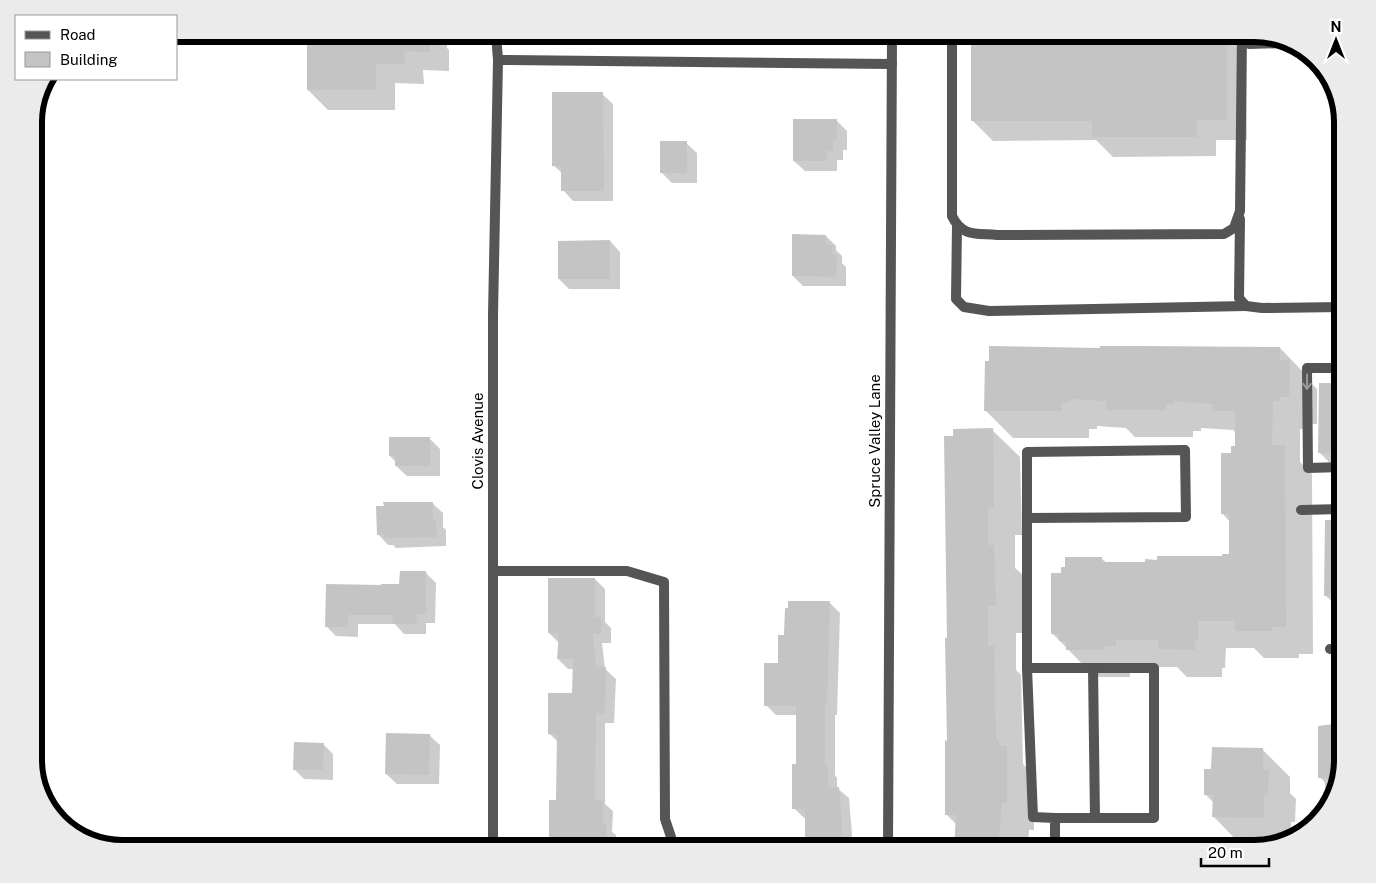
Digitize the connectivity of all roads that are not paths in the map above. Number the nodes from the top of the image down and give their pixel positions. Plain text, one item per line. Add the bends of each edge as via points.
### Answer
1 (497, 42) edge
2 (892, 42) edge
3 (952, 42) edge
4 (1243, 42) edge
5 (1248, 42) edge
6 (1266, 44) edge
7 (498, 60) junction
8 (892, 64) junction
9 (1240, 211) junction
10 (957, 226) junction
11 (1246, 306) junction
12 (1334, 306) edge
13 (1334, 368) edge
14 (1334, 467) edge
15 (1334, 509) edge
16 (1301, 510) dead end
17 (1027, 518) junction
18 (493, 572) junction
19 (1330, 649) dead end
20 (1334, 649) edge
21 (1027, 668) junction
22 (1093, 668) junction
23 (1055, 818) junction
24 (1095, 818) junction
25 (493, 840) edge
26 (672, 840) edge
27 (888, 840) edge
28 (1055, 840) edge

1 - 7 street, Clovis Avenue
2 - 8 street, Spruce Valley Lane
3 - 10 street via 952,216
4 - 9 street
5 - 6 street
7 - 8 street
7 - 18 street, Clovis Avenue via 493,315
8 - 27 street, Spruce Valley Lane
9 - 10 street via 1234,228 1224,234 997,234 969,233
9 - 11 street via 1239,298
10 - 11 street via 956,299 964,307 989,311
11 - 12 street
13 -> 14 street via 1307,368 1308,468
15 - 16 street
17 - 17 street via 1027,452 1185,450 1186,517
17 - 21 street
18 - 25 street, Clovis Avenue
18 - 26 street via 627,572 664,582 666,819
19 - 20 street
21 - 22 street
21 - 23 street via 1033,817
22 - 24 street
22 - 24 street via 1154,668 1154,818
23 - 24 street
23 - 28 street

